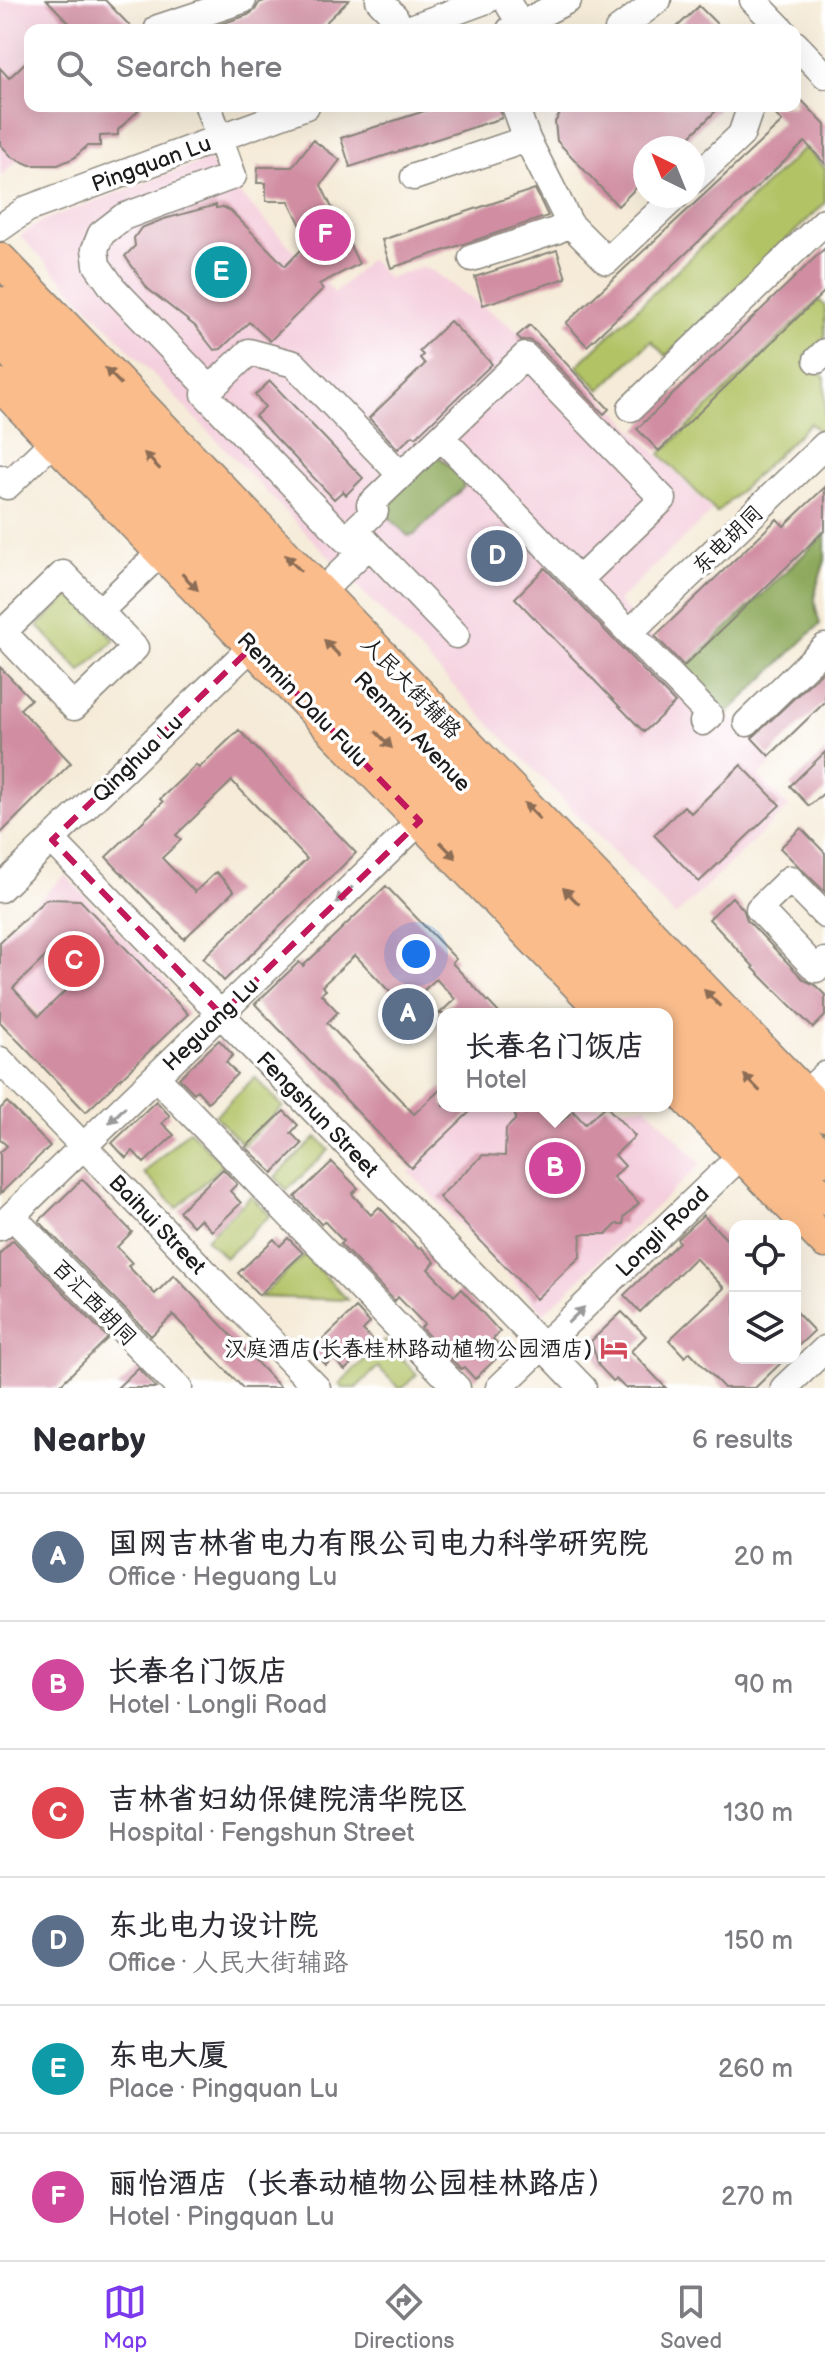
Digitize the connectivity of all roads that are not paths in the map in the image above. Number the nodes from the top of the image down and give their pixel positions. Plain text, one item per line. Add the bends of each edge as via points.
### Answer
1 (243, 0) edge
2 (379, 0) edge
3 (487, 0) edge
4 (506, 0) edge
5 (568, 0) edge
6 (658, 0) edge
7 (753, 0) edge
8 (170, 24) edge
9 (399, 24) edge
10 (419, 24) edge
11 (514, 24) edge
12 (523, 24) edge
13 (626, 24) edge
14 (776, 24) edge
15 (801, 54) edge
16 (825, 75) edge
17 (210, 112) edge
18 (290, 112) edge
19 (517, 112) edge
20 (749, 112) edge
21 (219, 138) junction
22 (527, 139) junction
23 (705, 169) edge
24 (414, 177) dead end
25 (663, 208) edge
26 (825, 221) edge
27 (570, 224) junction
28 (0, 228) edge
29 (472, 258) dead end
30 (0, 259) edge
31 (0, 303) edge
32 (0, 341) edge
33 (0, 385) edge
34 (210, 389) junction
35 (631, 408) dead end
36 (441, 437) junction
37 (54, 441) junction
38 (824, 447) edge
39 (401, 475) junction
40 (0, 478) edge
41 (362, 538) junction
42 (161, 552) junction
43 (579, 580) junction
44 (321, 592) junction
45 (100, 611) junction
46 (630, 632) junction
47 (456, 635) dead end
48 (263, 636) junction
49 (825, 647) edge
50 (703, 722) dead end
51 (747, 723) dead end
52 (420, 821) junction
53 (52, 840) junction
54 (0, 889) edge
55 (825, 915) edge
56 (825, 961) edge
57 (600, 1008) edge
58 (641, 1008) edge
59 (221, 1014) junction
60 (673, 1038) edge
61 (5, 1076) edge
62 (156, 1077) junction
63 (673, 1080) edge
64 (790, 1115) edge
65 (84, 1147) junction
66 (825, 1159) edge
67 (825, 1199) edge
68 (6, 1222) edge
69 (825, 1242) edge
70 (543, 1346) junction
71 (825, 1349) edge
72 (179, 1388) edge
73 (317, 1388) edge
74 (457, 1388) edge
75 (499, 1388) edge
76 (583, 1388) edge
77 (784, 1388) edge

1 - 8 street
2 - 9 street
3 - 10 street
4 - 11 street
5 - 12 street
6 - 13 street
7 - 14 street
15 - 16 street
17 - 21 street
18 - 21 street, Pingquan Lu
19 - 22 street
20 - 23 street via 741,135
21 - 28 street, Pingquan Lu via 27,209
21 - 34 street via 233,176 114,222 95,249 97,265 113,288
22 - 24 street
22 - 27 street
25 - 27 street via 607,261
26 - 35 street
27 - 29 street
44 -> 30 main road, 人民大街辅路
64 -> 31 main road, Renmin Avenue
32 - 48 main road, Renmin Avenue
33 - 37 main road, Renmin Dalu Fulu
34 - 39 street via 249,352 294,364
34 - 41 street via 205,394 345,539
36 - 39 street
36 - 43 street
36 - 43 street via 525,356 586,419 663,499
37 - 40 street via 7,486
37 - 42 main road, Renmin Dalu Fulu
38 - 46 street, 东电胡同
39 - 41 street via 370,505 375,511
41 - 44 street
41 - 47 street
42 - 45 street
42 -> 48 main road, Renmin Dalu Fulu
43 - 46 street
64 -> 44 main road, 人民大街辅路
45 - 45 street via 135,648 74,707 3,632 63,574
46 - 50 street via 710,716
48 - 52 main road, Renmin Dalu Fulu
48 - 53 street, Qinghua Lu
48 -> 58 main road, Renmin Avenue
49 - 51 street
52 -> 57 main road, Renmin Dalu Fulu
52 -> 59 street, Heguang Lu
53 - 54 street, Qinghua Lu
53 - 59 street, Fengshun Street
55 - 56 street via 790,879 759,909 816,969
59 - 62 street, Heguang Lu
59 - 70 street, Fengshun Street
60 - 64 main road, Renmin Avenue
61 - 65 street, Baihui Street
62 -> 65 street, Heguang Lu
62 - 74 street
63 - 64 main road
64 - 66 main road, Renmin Avenue
64 - 67 main road, Renmin Avenue
64 - 69 main road
70 -> 64 street, Longli Road
65 - 68 street, Heguang Lu
65 - 73 street, Baihui Street
68 - 72 street, 百汇西胡同
70 - 75 street, Longli Road
70 - 76 street, Fengshun Street
71 - 77 street

